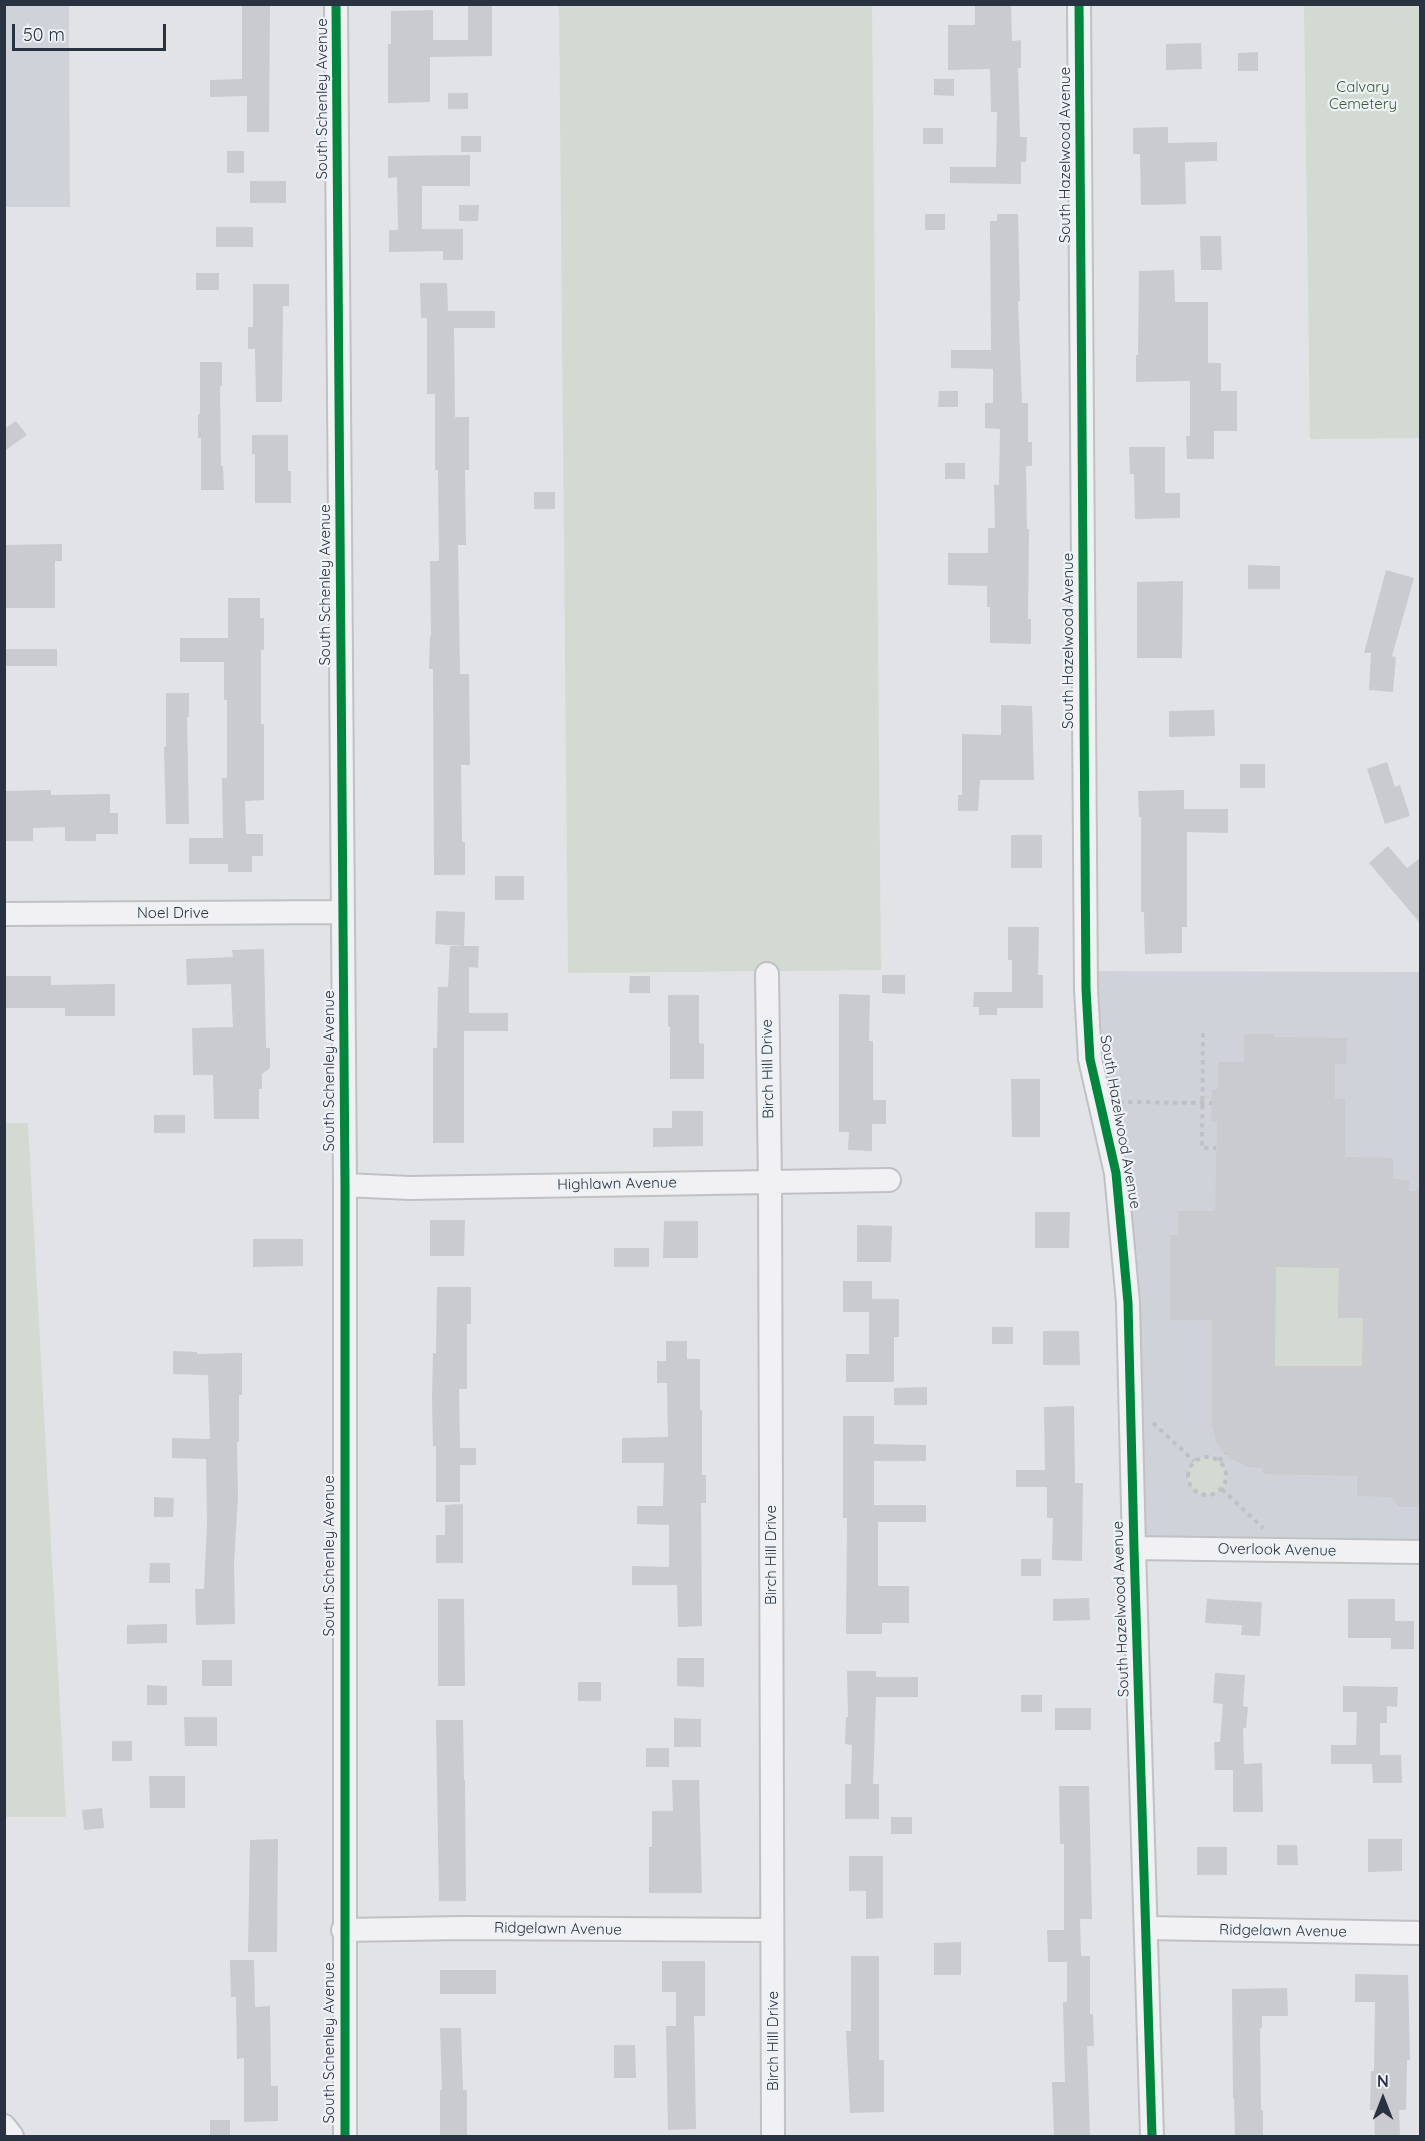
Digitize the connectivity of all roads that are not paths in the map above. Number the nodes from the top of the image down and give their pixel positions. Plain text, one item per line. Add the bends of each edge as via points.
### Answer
1 (336, 4) edge
2 (1078, 4) edge
3 (342, 912) junction
4 (4, 914) edge
5 (767, 974) dead end
6 (889, 1180) dead end
7 (770, 1183) junction
8 (345, 1185) junction
9 (1134, 1548) junction
10 (1420, 1552) edge
11 (1146, 1928) junction
12 (343, 1930) junction
13 (772, 1930) junction
14 (1420, 1933) edge
15 (4, 2126) edge
16 (12, 2136) edge
17 (345, 2136) edge
18 (773, 2136) edge
19 (1152, 2136) edge

1 - 3 street, South Schenley Avenue
2 - 9 street, South Hazelwood Avenue via 1086,989 1090,1059 1116,1173 1124,1243
3 - 4 street, Noel Drive
3 - 8 street, South Schenley Avenue
5 - 7 street, Birch Hill Drive
6 - 7 street, Highlawn Avenue
7 - 8 street, Highlawn Avenue via 410,1188
7 - 13 street, Birch Hill Drive
8 - 12 street, South Schenley Avenue
9 - 10 street, Overlook Avenue
9 - 11 street, South Hazelwood Avenue
11 - 14 street, Ridgelawn Avenue
11 - 19 street, South Hazelwood Avenue
12 - 13 street, Ridgelawn Avenue
12 - 17 street, South Schenley Avenue
13 - 18 street, Birch Hill Drive
15 - 16 street

